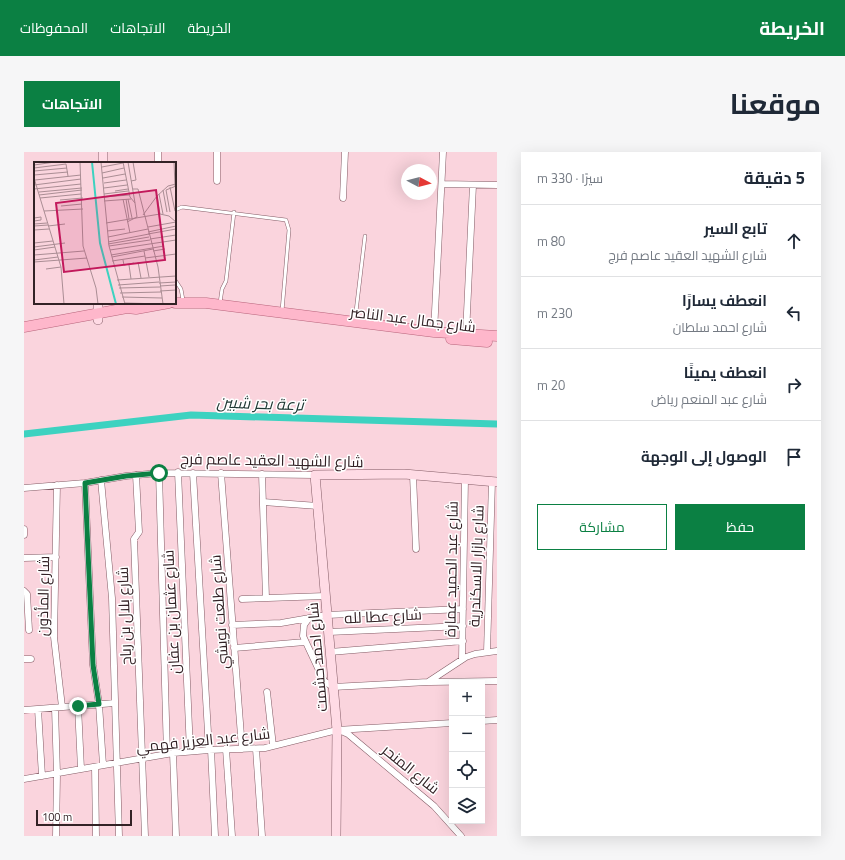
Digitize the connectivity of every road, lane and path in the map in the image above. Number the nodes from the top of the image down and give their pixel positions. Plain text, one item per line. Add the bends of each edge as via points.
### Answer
1 (217, 152) edge
2 (345, 152) edge
3 (444, 152) edge
4 (217, 181) dead end
5 (442, 184) junction
6 (473, 185) junction
7 (497, 185) edge
8 (343, 198) dead end
9 (176, 210) edge
10 (234, 212) junction
11 (365, 236) dead end
12 (176, 281) edge
13 (179, 302) edge
14 (98, 304) edge
15 (150, 304) edge
16 (220, 305) junction
17 (282, 313) junction
18 (98, 317) junction
19 (327, 320) junction
20 (355, 322) junction
21 (24, 327) edge
22 (434, 332) junction
23 (24, 333) edge
24 (466, 334) junction
25 (497, 336) edge
26 (497, 342) edge
27 (178, 472) junction
28 (193, 472) junction
29 (159, 473) junction
30 (221, 474) junction
31 (262, 474) junction
32 (136, 475) junction
33 (315, 475) junction
34 (413, 475) junction
35 (465, 479) junction
36 (101, 480) junction
37 (494, 482) edge
38 (85, 483) junction
39 (57, 485) junction
40 (24, 488) edge
41 (263, 502) junction
42 (318, 506) junction
43 (24, 529) edge
44 (24, 535) edge
45 (416, 549) dead end
46 (56, 556) junction
47 (24, 558) edge
48 (24, 591) edge
49 (326, 596) junction
50 (266, 598) junction
51 (242, 599) dead end
52 (463, 610) junction
53 (327, 615) junction
54 (309, 618) junction
55 (232, 625) junction
56 (463, 626) junction
57 (29, 630) dead end
58 (329, 632) junction
59 (463, 641) junction
60 (305, 642) junction
61 (234, 648) junction
62 (497, 651) edge
63 (330, 652) junction
64 (487, 652) junction
65 (24, 659) edge
66 (31, 659) dead end
67 (462, 659) junction
68 (497, 681) edge
69 (428, 682) junction
70 (333, 687) junction
71 (267, 692) dead end
72 (115, 703) junction
73 (99, 704) junction
74 (78, 706) junction
75 (62, 707) junction
76 (54, 708) junction
77 (38, 709) junction
78 (24, 710) edge
79 (497, 720) edge
80 (485, 721) edge
81 (449, 723) edge
82 (337, 730) junction
83 (273, 746) junction
84 (226, 749) junction
85 (242, 749) junction
86 (256, 749) junction
87 (210, 750) junction
88 (190, 751) junction
89 (170, 754) junction
90 (143, 758) junction
91 (118, 763) junction
92 (103, 766) junction
93 (95, 767) junction
94 (81, 769) junction
95 (57, 774) junction
96 (42, 776) junction
97 (24, 780) edge
98 (56, 836) edge
99 (96, 836) edge
100 (119, 836) edge
101 (145, 836) edge
102 (176, 836) edge
103 (215, 836) edge
104 (232, 836) edge
105 (262, 836) edge
106 (336, 836) edge
107 (455, 836) edge
108 (461, 836) edge

1 - 4 street
2 - 8 street
3 - 5 street
5 - 6 street
5 - 22 street
6 - 7 street
6 - 24 street
9 - 10 lane via 182,207
10 - 16 lane via 226,281
10 - 17 lane via 283,218 288,222
11 - 20 lane
12 - 13 lane via 182,289
13 - 16 main road, شارع جمال عبد الناصر
14 - 18 street
15 - 18 main road via 136,309 129,307
16 - 17 main road, شارع جمال عبد الناصر
17 - 19 main road, شارع جمال عبد الناصر
18 - 21 main road
18 - 23 main road
19 - 20 main road, شارع جمال عبد الناصر via 335,318
19 - 26 main road, شارع جمال عبد الناصر via 336,324 395,334
20 - 22 main road, شارع جمال عبد الناصر
22 - 24 main road, شارع جمال عبد الناصر
24 - 25 main road, شارع جمال عبد الناصر
27 - 28 street, شارع الشهيد العقيد عاصم فرج
27 - 29 street, شارع الشهيد العقيد عاصم فرج
27 - 88 street, شارع عثمان بن عفان
28 - 30 street, شارع الشهيد العقيد عاصم فرج
28 - 87 street
29 - 32 street, شارع الشهيد العقيد عاصم فرج
29 - 89 street
30 - 31 street, شارع الشهيد العقيد عاصم فرج
30 - 55 street, شارع طلعت نويشي
31 - 33 street, شارع الشهيد العقيد عاصم فرج
31 - 41 street
32 - 36 street, شارع الشهيد العقيد عاصم فرج
32 - 90 street, شارع بلال بن رباح via 139,532 134,539
33 - 34 street, شارع الشهيد العقيد عاصم فرج
33 - 42 street, شارع احمد حشمت
34 - 35 street, شارع الشهيد العقيد عاصم فرج
34 - 45 street
35 - 37 street, شارع الشهيد العقيد عاصم فرج
35 - 52 street, شارع عبد الحميد عمارة
36 - 38 street, شارع الشهيد العقيد عاصم فرج
36 - 72 street via 111,571
37 - 64 street, شارع بازار الاسكندرية
38 - 39 street, شارع الشهيد العقيد عاصم فرج
38 - 73 street via 93,665
39 - 40 street, شارع الشهيد العقيد عاصم فرج
39 - 46 street, شارع المأذون
41 - 42 street
41 - 50 street
42 - 49 street, شارع احمد حشمت
43 - 44 street
46 - 47 street
46 - 75 street, شارع المأذون via 54,637
48 - 57 street via 27,594
49 - 50 street
49 - 53 street, شارع احمد حشمت
50 - 51 street
52 - 53 street
52 - 56 street, شارع عبد الحميد عمارة
53 - 54 street
53 - 58 street, شارع احمد حشمت
54 - 55 street
54 - 60 street via 303,629
55 - 61 street, شارع طلعت نويشي
56 - 58 street, شارع عطا لله
56 - 59 street, شارع عبد الحميد عمارة
58 - 63 street, شارع احمد حشمت
59 - 63 street
59 - 67 street, شارع عبد الحميد عمارة
60 - 61 street
60 - 70 street via 324,681
61 - 85 street, شارع طلعت نويشي
62 - 64 street
63 - 70 street, شارع احمد حشمت
64 - 67 street
65 - 66 street
67 - 69 street
68 - 69 street
69 - 70 street
70 - 82 street, شارع احمد حشمت
71 - 83 street
72 - 73 street
72 - 91 street
73 - 74 street
73 - 92 street
74 - 75 street
74 - 94 street
75 - 76 street
76 - 77 street
76 - 95 street
77 - 78 street
77 - 96 street
79 - 80 street
81 - 82 street, شارع عبد العزيز فهمي
82 - 83 street, شارع عبد العزيز فهمي
82 - 106 street, شارع احمد حشمت
82 - 108 street, شارع المنحر via 348,734 434,806
83 - 86 street, شارع عبد العزيز فهمي
84 - 85 street, شارع عبد العزيز فهمي
84 - 87 street, شارع عبد العزيز فهمي
84 - 104 street
85 - 86 street, شارع عبد العزيز فهمي
86 - 105 street
87 - 88 street, شارع عبد العزيز فهمي
87 - 103 street
88 - 89 street, شارع عبد العزيز فهمي
89 - 90 street, شارع عبد العزيز فهمي
89 - 102 street
90 - 91 street, شارع عبد العزيز فهمي
90 - 101 street, شارع بلال بن رباح
91 - 92 street, شارع عبد العزيز فهمي
91 - 100 street
92 - 93 street, شارع عبد العزيز فهمي
93 - 94 street, شارع عبد العزيز فهمي
93 - 99 street
94 - 95 street, شارع عبد العزيز فهمي
95 - 96 street, شارع عبد العزيز فهمي
95 - 98 street
96 - 97 street, شارع عبد العزيز فهمي
107 - 108 street

